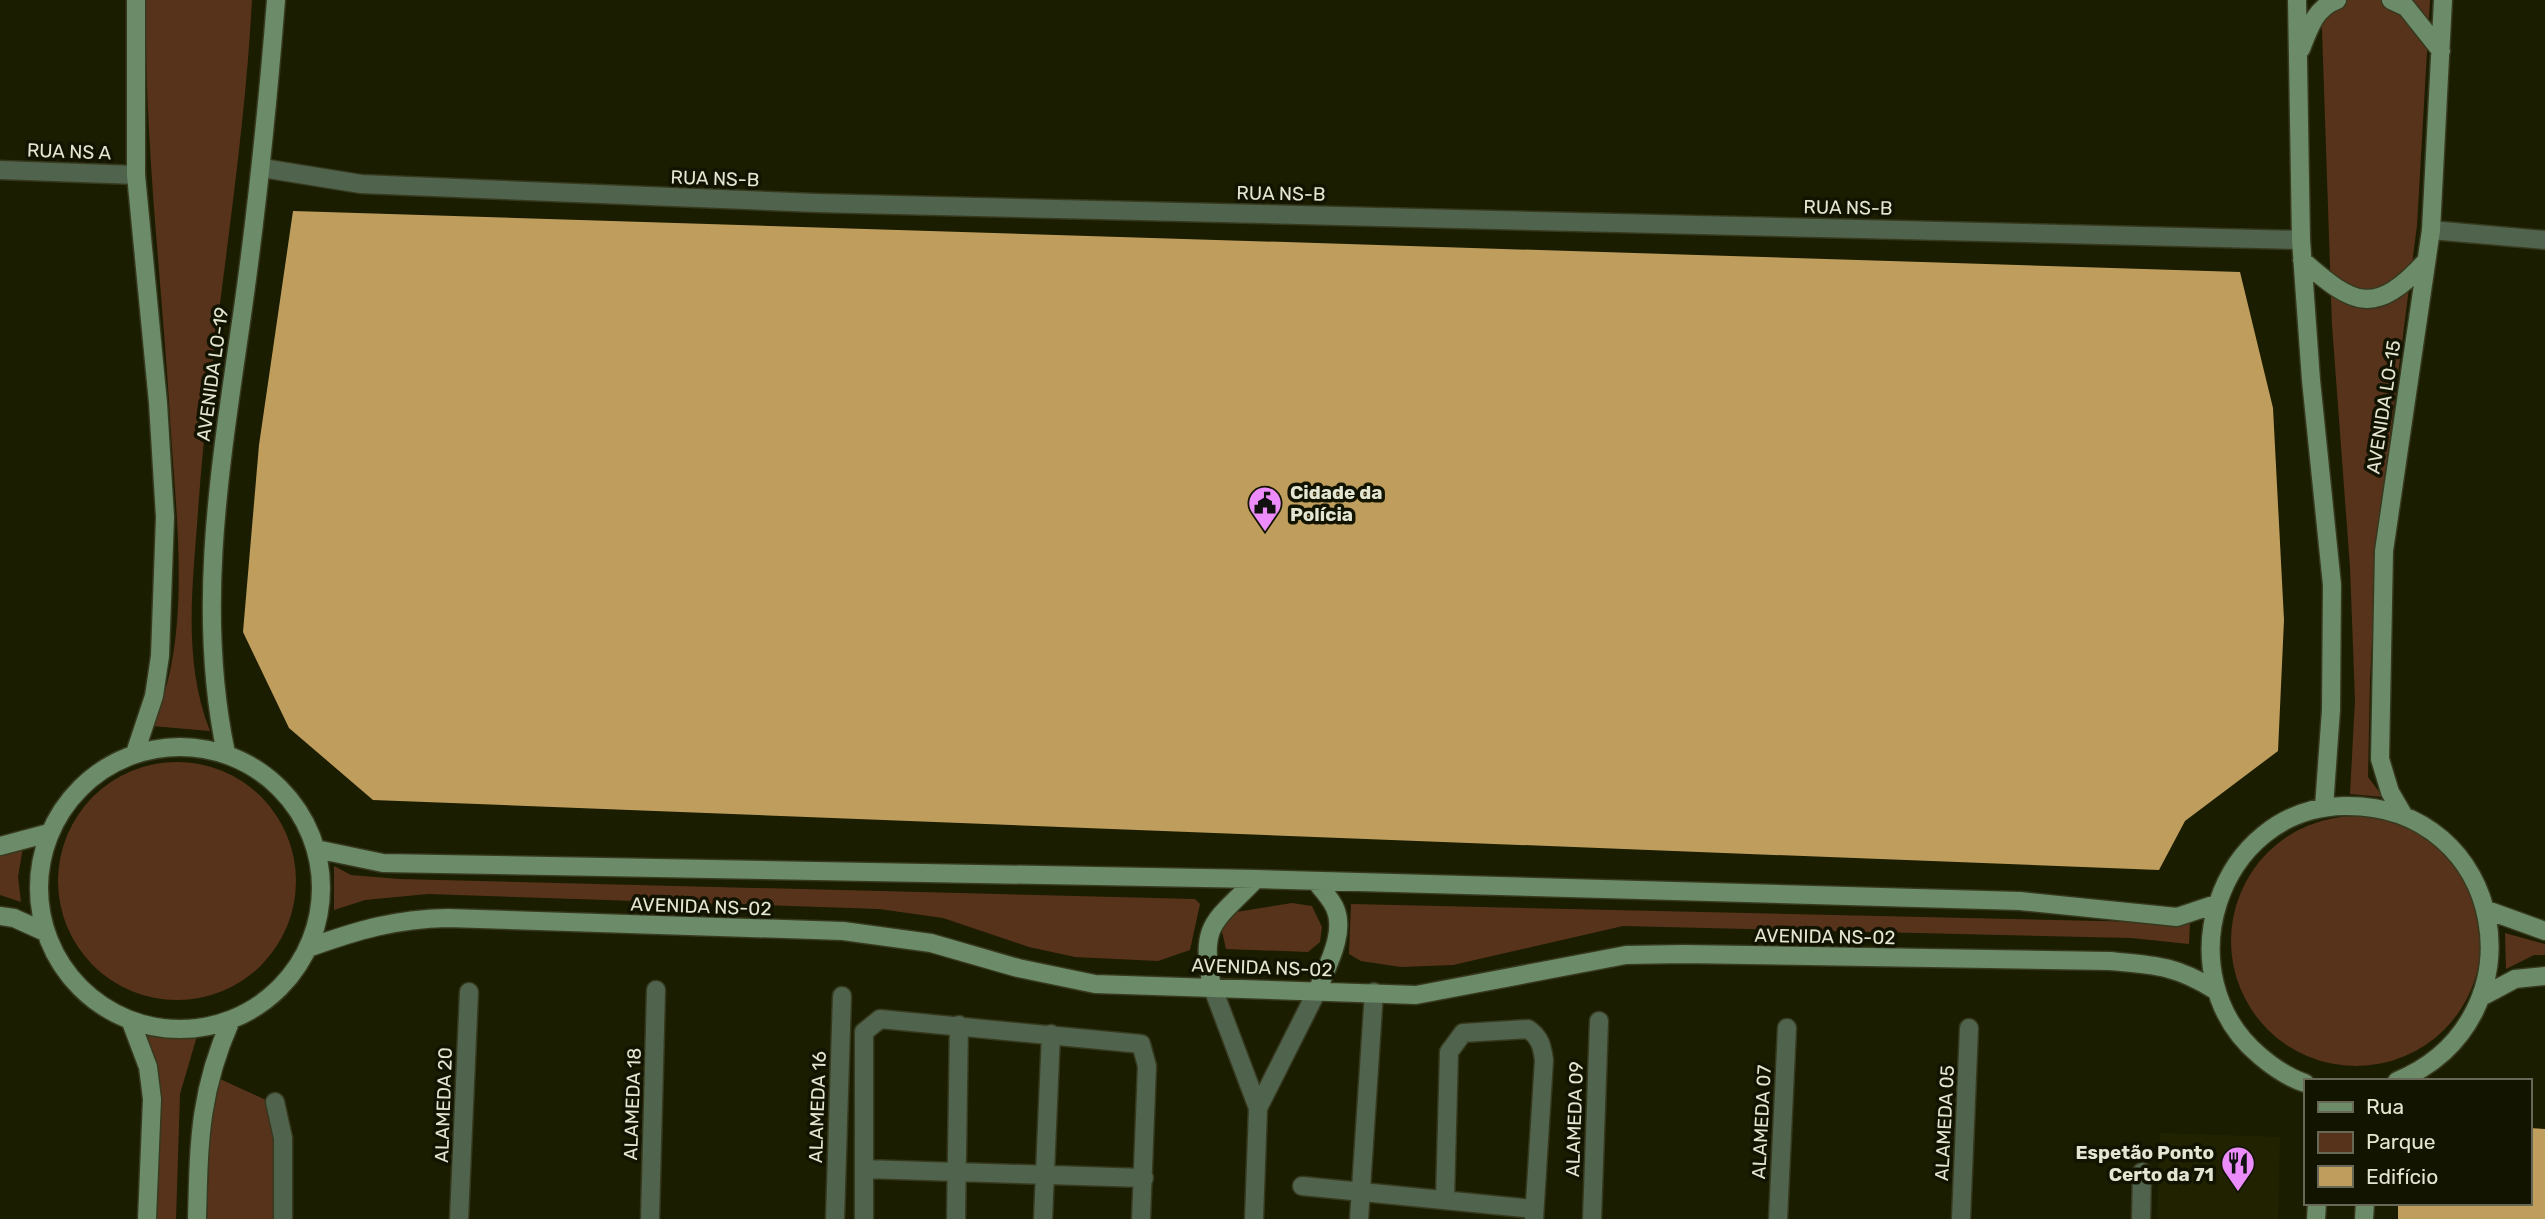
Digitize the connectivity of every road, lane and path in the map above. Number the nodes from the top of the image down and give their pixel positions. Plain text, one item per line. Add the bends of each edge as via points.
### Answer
1 (136, 0) edge
2 (276, 0) edge
3 (2297, 0) edge
4 (2337, 0) edge
5 (2391, 0) edge
6 (2443, 0) edge
7 (2441, 51) junction
8 (2297, 57) junction
9 (262, 168) junction
10 (0, 170) edge
11 (135, 175) junction
12 (2431, 230) junction
13 (2301, 240) junction
14 (2545, 240) edge
15 (2302, 260) junction
16 (2426, 261) junction
17 (135, 753) junction
18 (226, 754) junction
19 (2324, 807) junction
20 (2404, 816) junction
21 (49, 833) junction
22 (0, 846) edge
23 (316, 849) junction
24 (1256, 879) junction
25 (1315, 881) junction
26 (2216, 904) junction
27 (2487, 910) junction
28 (0, 916) edge
29 (2545, 931) edge
30 (45, 932) junction
31 (308, 948) junction
32 (2545, 976) edge
33 (1212, 986) junction
34 (1318, 989) junction
35 (656, 990) dead end
36 (2215, 990) junction
37 (469, 992) dead end
38 (1374, 992) junction
39 (2485, 995) junction
40 (842, 996) dead end
41 (231, 1020) junction
42 (1598, 1021) dead end
43 (131, 1022) junction
44 (959, 1025) junction
45 (1787, 1028) dead end
46 (1969, 1028) dead end
47 (1051, 1034) junction
48 (2402, 1079) edge
49 (2304, 1084) edge
50 (275, 1102) dead end
51 (1258, 1108) junction
52 (864, 1169) junction
53 (957, 1170) junction
54 (2142, 1172) dead end
55 (1045, 1175) junction
56 (1144, 1178) junction
57 (1302, 1186) dead end
58 (1360, 1193) junction
59 (1444, 1199) junction
60 (1534, 1214) edge
61 (147, 1219) edge
62 (197, 1219) edge
63 (283, 1219) edge
64 (459, 1219) edge
65 (650, 1219) edge
66 (835, 1219) edge
67 (864, 1219) edge
68 (956, 1219) edge
69 (1043, 1219) edge
70 (1141, 1219) edge
71 (1254, 1219) edge
72 (1359, 1219) edge
73 (1592, 1219) edge
74 (1778, 1219) edge
75 (1961, 1219) edge
76 (2141, 1219) edge

1 - 11 street
2 - 9 street, AVENIDA LO-19
3 - 8 street
4 - 8 street via 2313,19
5 - 7 street via 2406,7
6 - 7 street, AVENIDA LO-15
7 - 12 street, AVENIDA LO-15
8 - 13 street
9 - 13 street, RUA NS-B via 361,184 816,203
9 - 18 street, AVENIDA LO-19 via 219,480 213,557 212,667
10 - 11 street, RUA NS A
11 - 17 street via 158,403 165,553 160,656 154,696
12 - 14 street
12 - 16 street, AVENIDA LO-15
13 - 15 street
15 - 16 street via 2337,291 2361,298 2378,298 2401,289
15 - 19 street via 2332,584 2331,710
16 - 20 street, AVENIDA LO-15 via 2385,551 2380,759 2386,784
17 - 18 street via 196,747
17 - 21 street via 83,784
18 - 23 street via 266,775 284,792 297,808
19 - 20 street via 2375,808
19 - 26 street via 2283,823 2254,844 2231,871
20 - 27 street via 2441,838 2456,853 2470,870
21 - 22 street
21 - 30 street via 39,888
23 - 24 street, AVENIDA NS-02 via 383,863
23 - 31 street via 321,882 318,916
24 - 25 street, AVENIDA NS-02
24 - 33 street via 1207,936 1205,953
25 - 26 street, AVENIDA NS-02 via 2020,901 2177,917
25 - 34 street via 1335,909 1338,926
26 - 36 street via 2210,932
27 - 29 street
27 - 39 street via 2492,953
28 - 30 street
30 - 43 street via 78,981 98,1001
31 - 33 street, AVENIDA NS-02 via 374,925 407,919 843,931 931,943 1095,984
31 - 41 street via 276,990
32 - 39 street via 2515,979
33 - 34 street, AVENIDA NS-02
33 - 51 street
34 - 38 street, AVENIDA NS-02
34 - 51 street
35 - 65 street, ALAMEDA 18
36 - 38 street, AVENIDA NS-02 via 2166,966 2109,961 1683,954 1626,955 1416,995
36 - 49 street via 2228,1020 2247,1046 2272,1067
37 - 64 street, ALAMEDA 20
38 - 58 street
39 - 48 street via 2461,1038 2424,1070
40 - 66 street, ALAMEDA 16
41 - 43 street via 181,1030
41 - 62 street via 208,1080 199,1136
42 - 73 street, ALAMEDA 09
43 - 61 street via 148,1067 152,1099
44 - 47 street
44 - 52 street via 880,1019 864,1032
44 - 53 street
45 - 74 street, ALAMEDA 07
46 - 75 street, ALAMEDA 05
47 - 55 street
47 - 56 street via 1141,1044 1147,1066
50 - 63 street via 283,1138
51 - 71 street
52 - 53 street
52 - 67 street
53 - 55 street
53 - 68 street
54 - 76 street
55 - 56 street
55 - 69 street
56 - 70 street
57 - 58 street
58 - 59 street
58 - 72 street
59 - 60 street
59 - 60 street via 1449,1052 1463,1033 1528,1029 1542,1046 1544,1060

